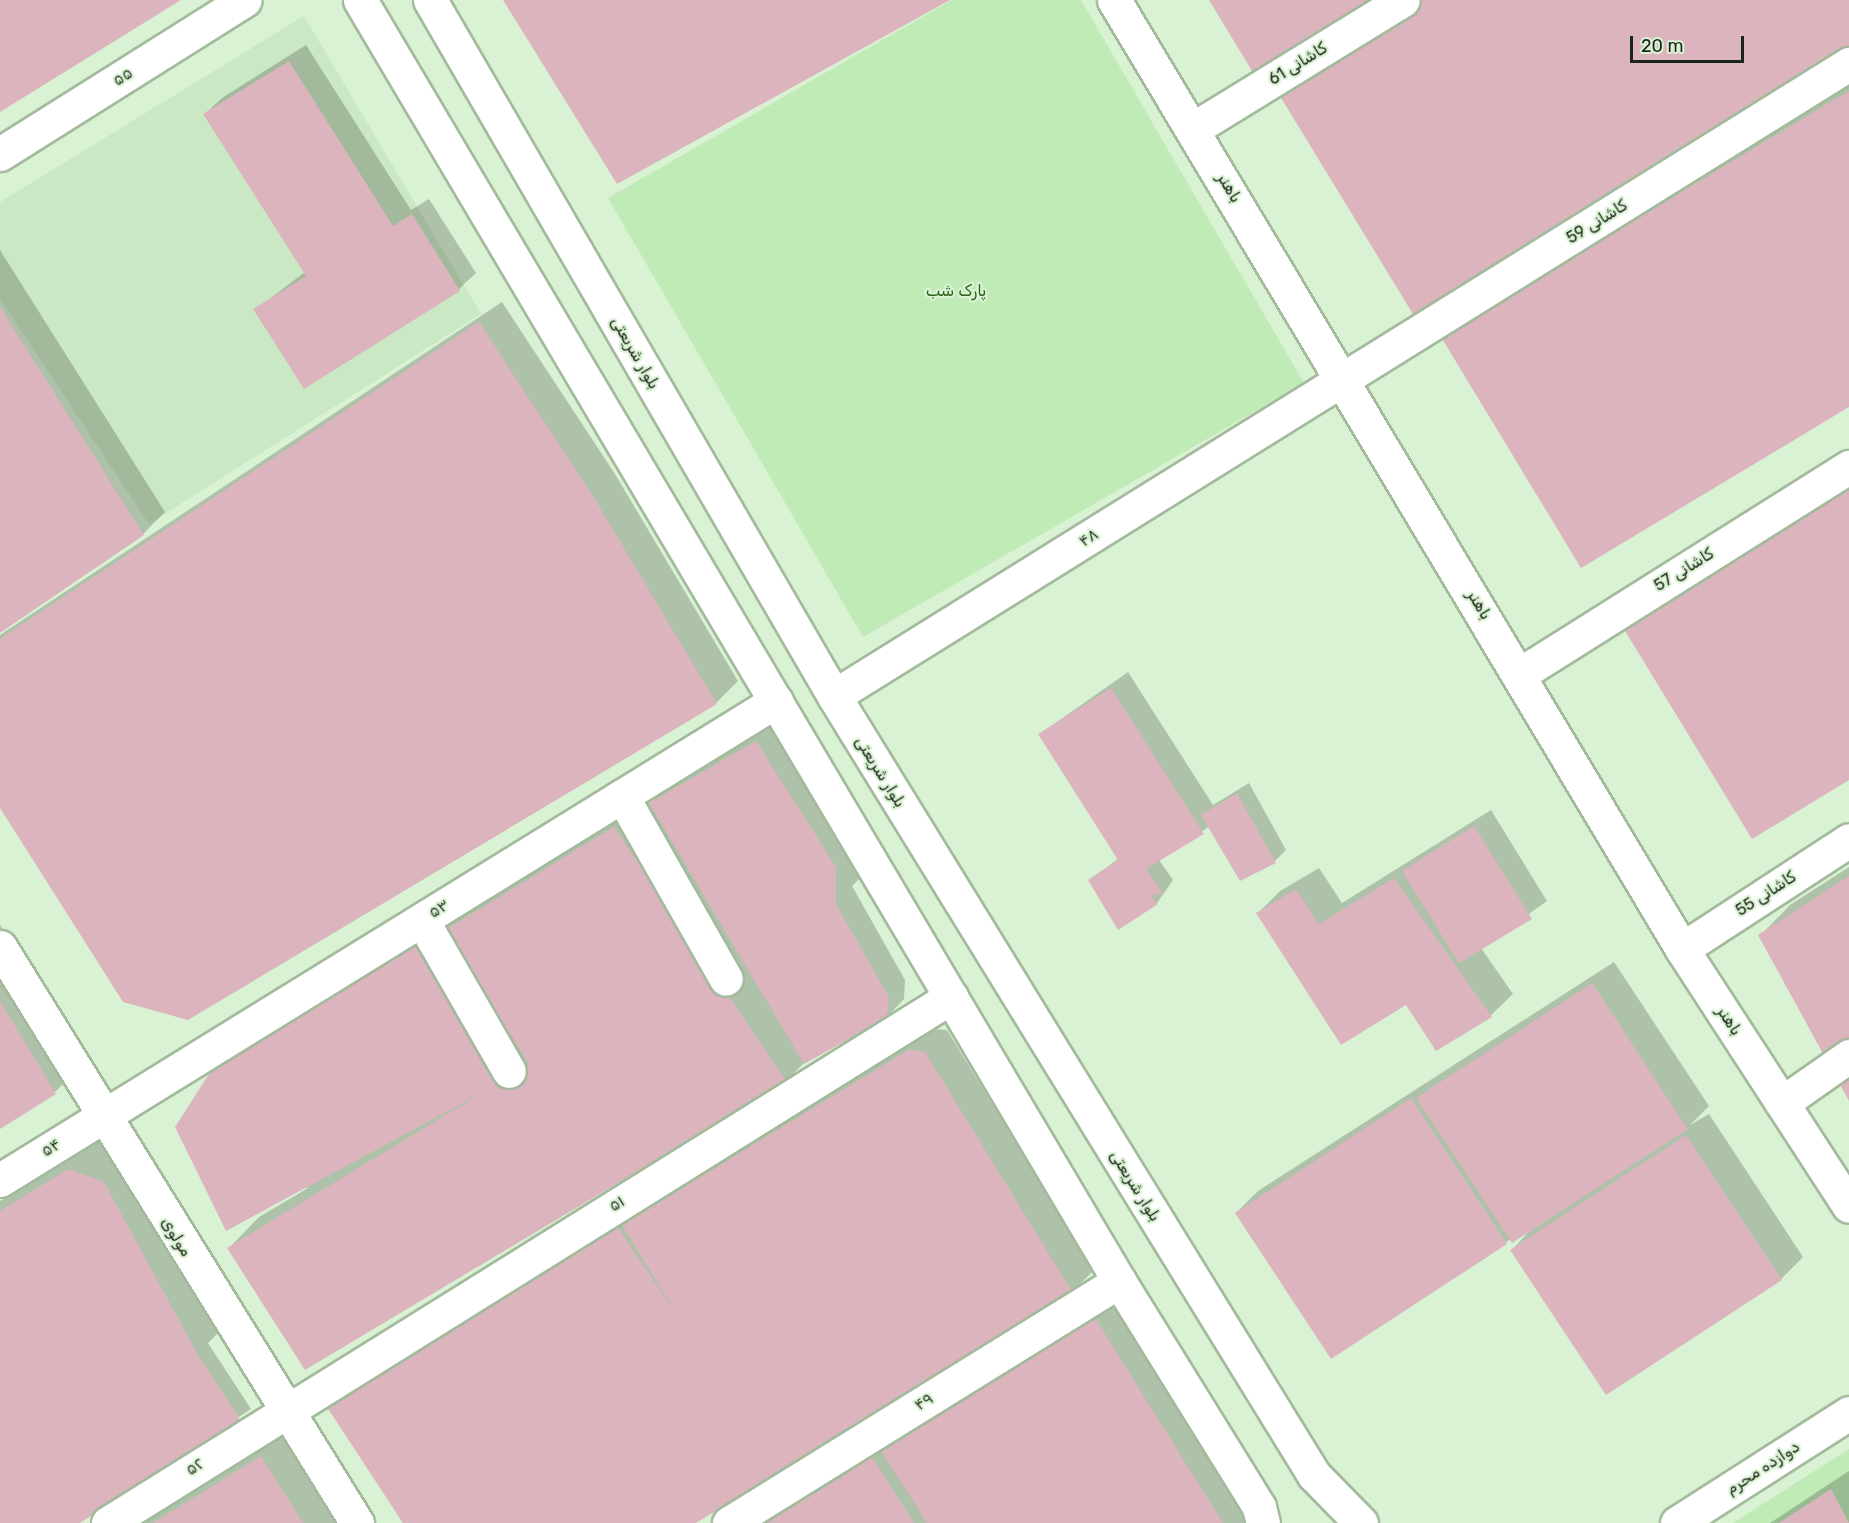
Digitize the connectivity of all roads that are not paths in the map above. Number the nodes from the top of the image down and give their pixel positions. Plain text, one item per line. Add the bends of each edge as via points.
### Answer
1 (246, 0) edge
2 (360, 0) edge
3 (430, 0) edge
4 (1114, 0) edge
5 (1403, 0) edge
6 (1849, 64) edge
7 (1193, 129) junction
8 (0, 154) edge
9 (1344, 381) junction
10 (1849, 467) edge
11 (1520, 674) junction
12 (834, 696) junction
13 (776, 701) junction
14 (622, 796) junction
15 (1849, 840) edge
16 (422, 920) junction
17 (0, 947) edge
18 (1682, 948) junction
19 (726, 979) dead end
20 (951, 997) junction
21 (1849, 1056) edge
22 (509, 1071) dead end
23 (1782, 1103) junction
24 (102, 1116) junction
25 (0, 1180) edge
26 (1849, 1206) edge
27 (1119, 1281) junction
28 (283, 1411) junction
29 (1849, 1413) edge
30 (108, 1523) edge
31 (357, 1523) edge
32 (729, 1523) edge
33 (1263, 1523) edge
34 (1361, 1523) edge
35 (1677, 1523) edge

1 - 8 main road, ۵۵
2 - 13 main road
3 - 12 main road, بلوار شریعتی
4 - 7 main road, باهنر
5 - 7 main road, کاشانی 61
6 - 9 main road, کاشانی 59
7 - 9 main road, باهنر
9 - 11 main road, باهنر
9 - 12 main road, ۴۸
10 - 11 main road, کاشانی 57
11 - 18 main road, باهنر
12 - 13 main road
12 - 34 main road, بلوار شریعتی via 1314,1475
13 - 14 main road, ۵۳
13 - 20 main road
14 - 16 main road, ۵۳
14 - 19 main road
15 - 18 main road, کاشانی 55
16 - 22 main road
16 - 24 main road, ۵۳
17 - 24 main road, مولوی
18 - 23 main road, باهنر
20 - 27 main road
20 - 28 main road, ۵۱
21 - 23 main road
23 - 26 main road, باهنر
24 - 25 main road, ۵۴
24 - 28 main road, مولوی
27 - 32 main road, ۴۹
27 - 33 main road via 1259,1507
28 - 30 main road, ۵۲
28 - 31 main road, مولوی
29 - 35 main road, دوازده محرم

